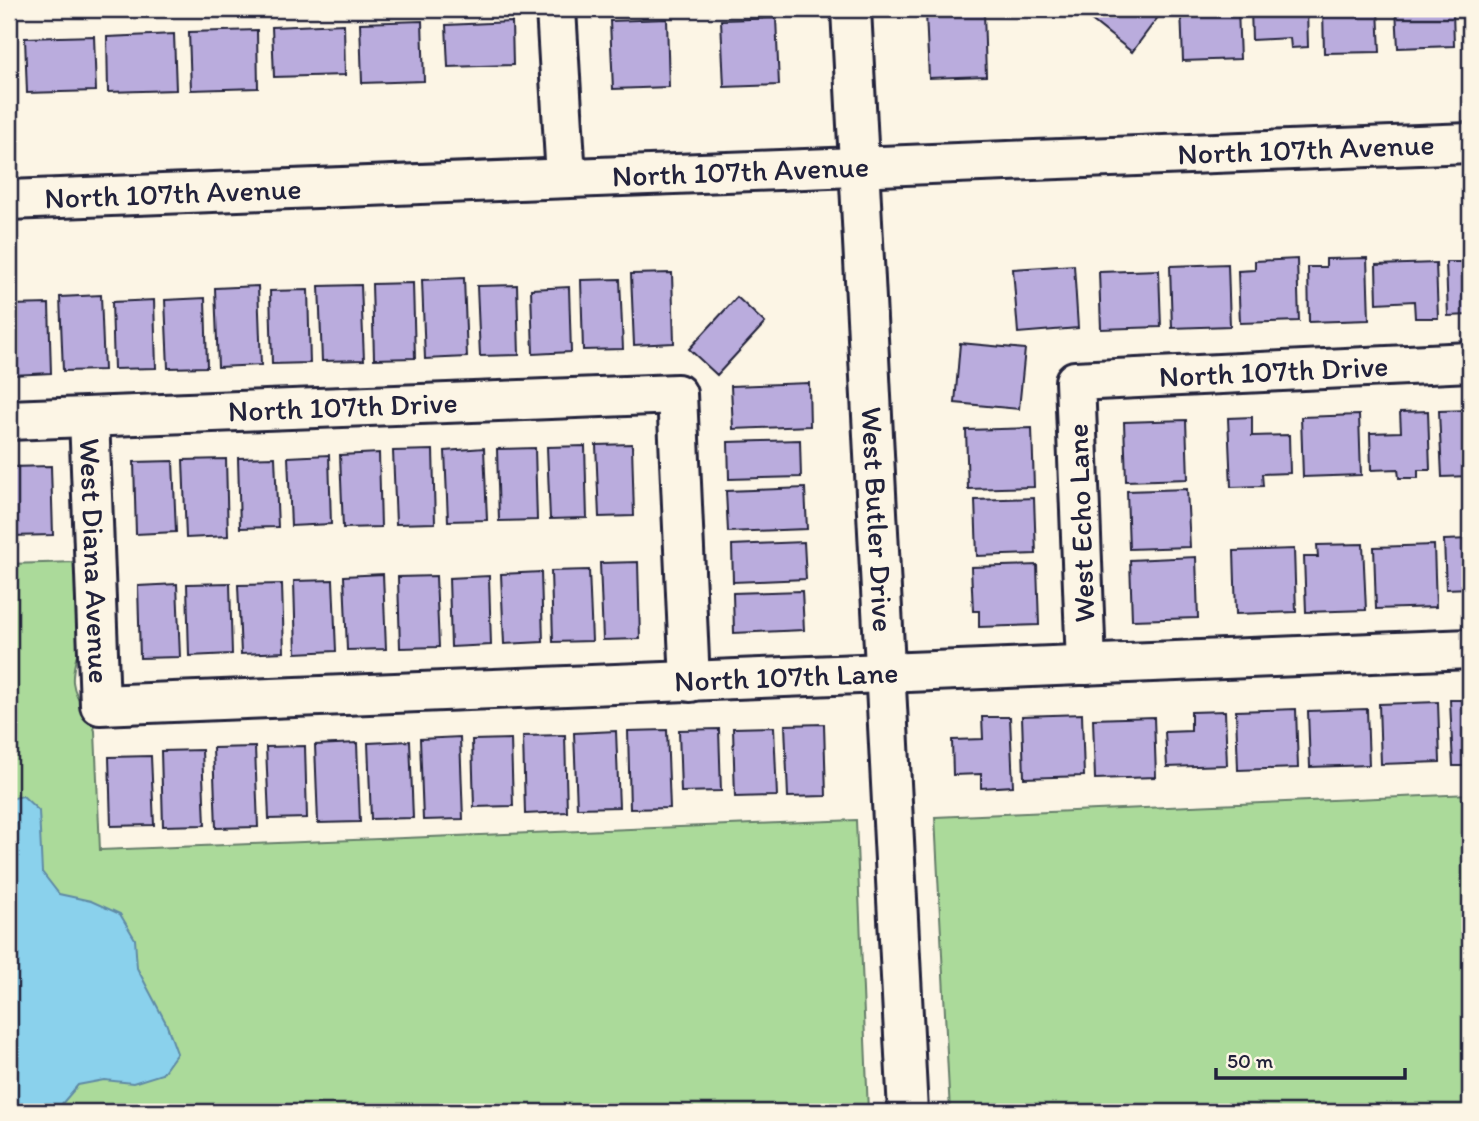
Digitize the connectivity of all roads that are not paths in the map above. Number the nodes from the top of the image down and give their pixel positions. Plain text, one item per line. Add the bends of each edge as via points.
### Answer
1 (556, 9) edge
2 (850, 9) edge
3 (1470, 143) edge
4 (858, 168) junction
5 (566, 178) junction
6 (9, 200) edge
7 (1470, 362) edge
8 (1075, 381) joint
9 (89, 417) junction
10 (9, 420) edge
11 (1470, 649) edge
12 (1086, 665) junction
13 (884, 674) junction
14 (690, 682) junction
15 (100, 705) joint
16 (908, 1112) edge

1 - 5 street
2 - 4 street, West Butler Drive
3 - 4 street, North 107th Avenue
4 - 5 street, North 107th Avenue
4 - 13 street, West Butler Drive
5 - 6 street, North 107th Avenue
7 - 8 street, North 107th Drive
8 - 12 street, West Echo Lane
9 - 10 street, North 107th Drive
9 - 14 street, North 107th Drive via 677,394
9 - 15 street, West Diana Avenue
11 - 12 street, North 107th Lane
12 - 13 street, North 107th Lane
13 - 14 street, North 107th Lane
13 - 16 street, West Butler Drive
14 - 15 street, North 107th Lane

